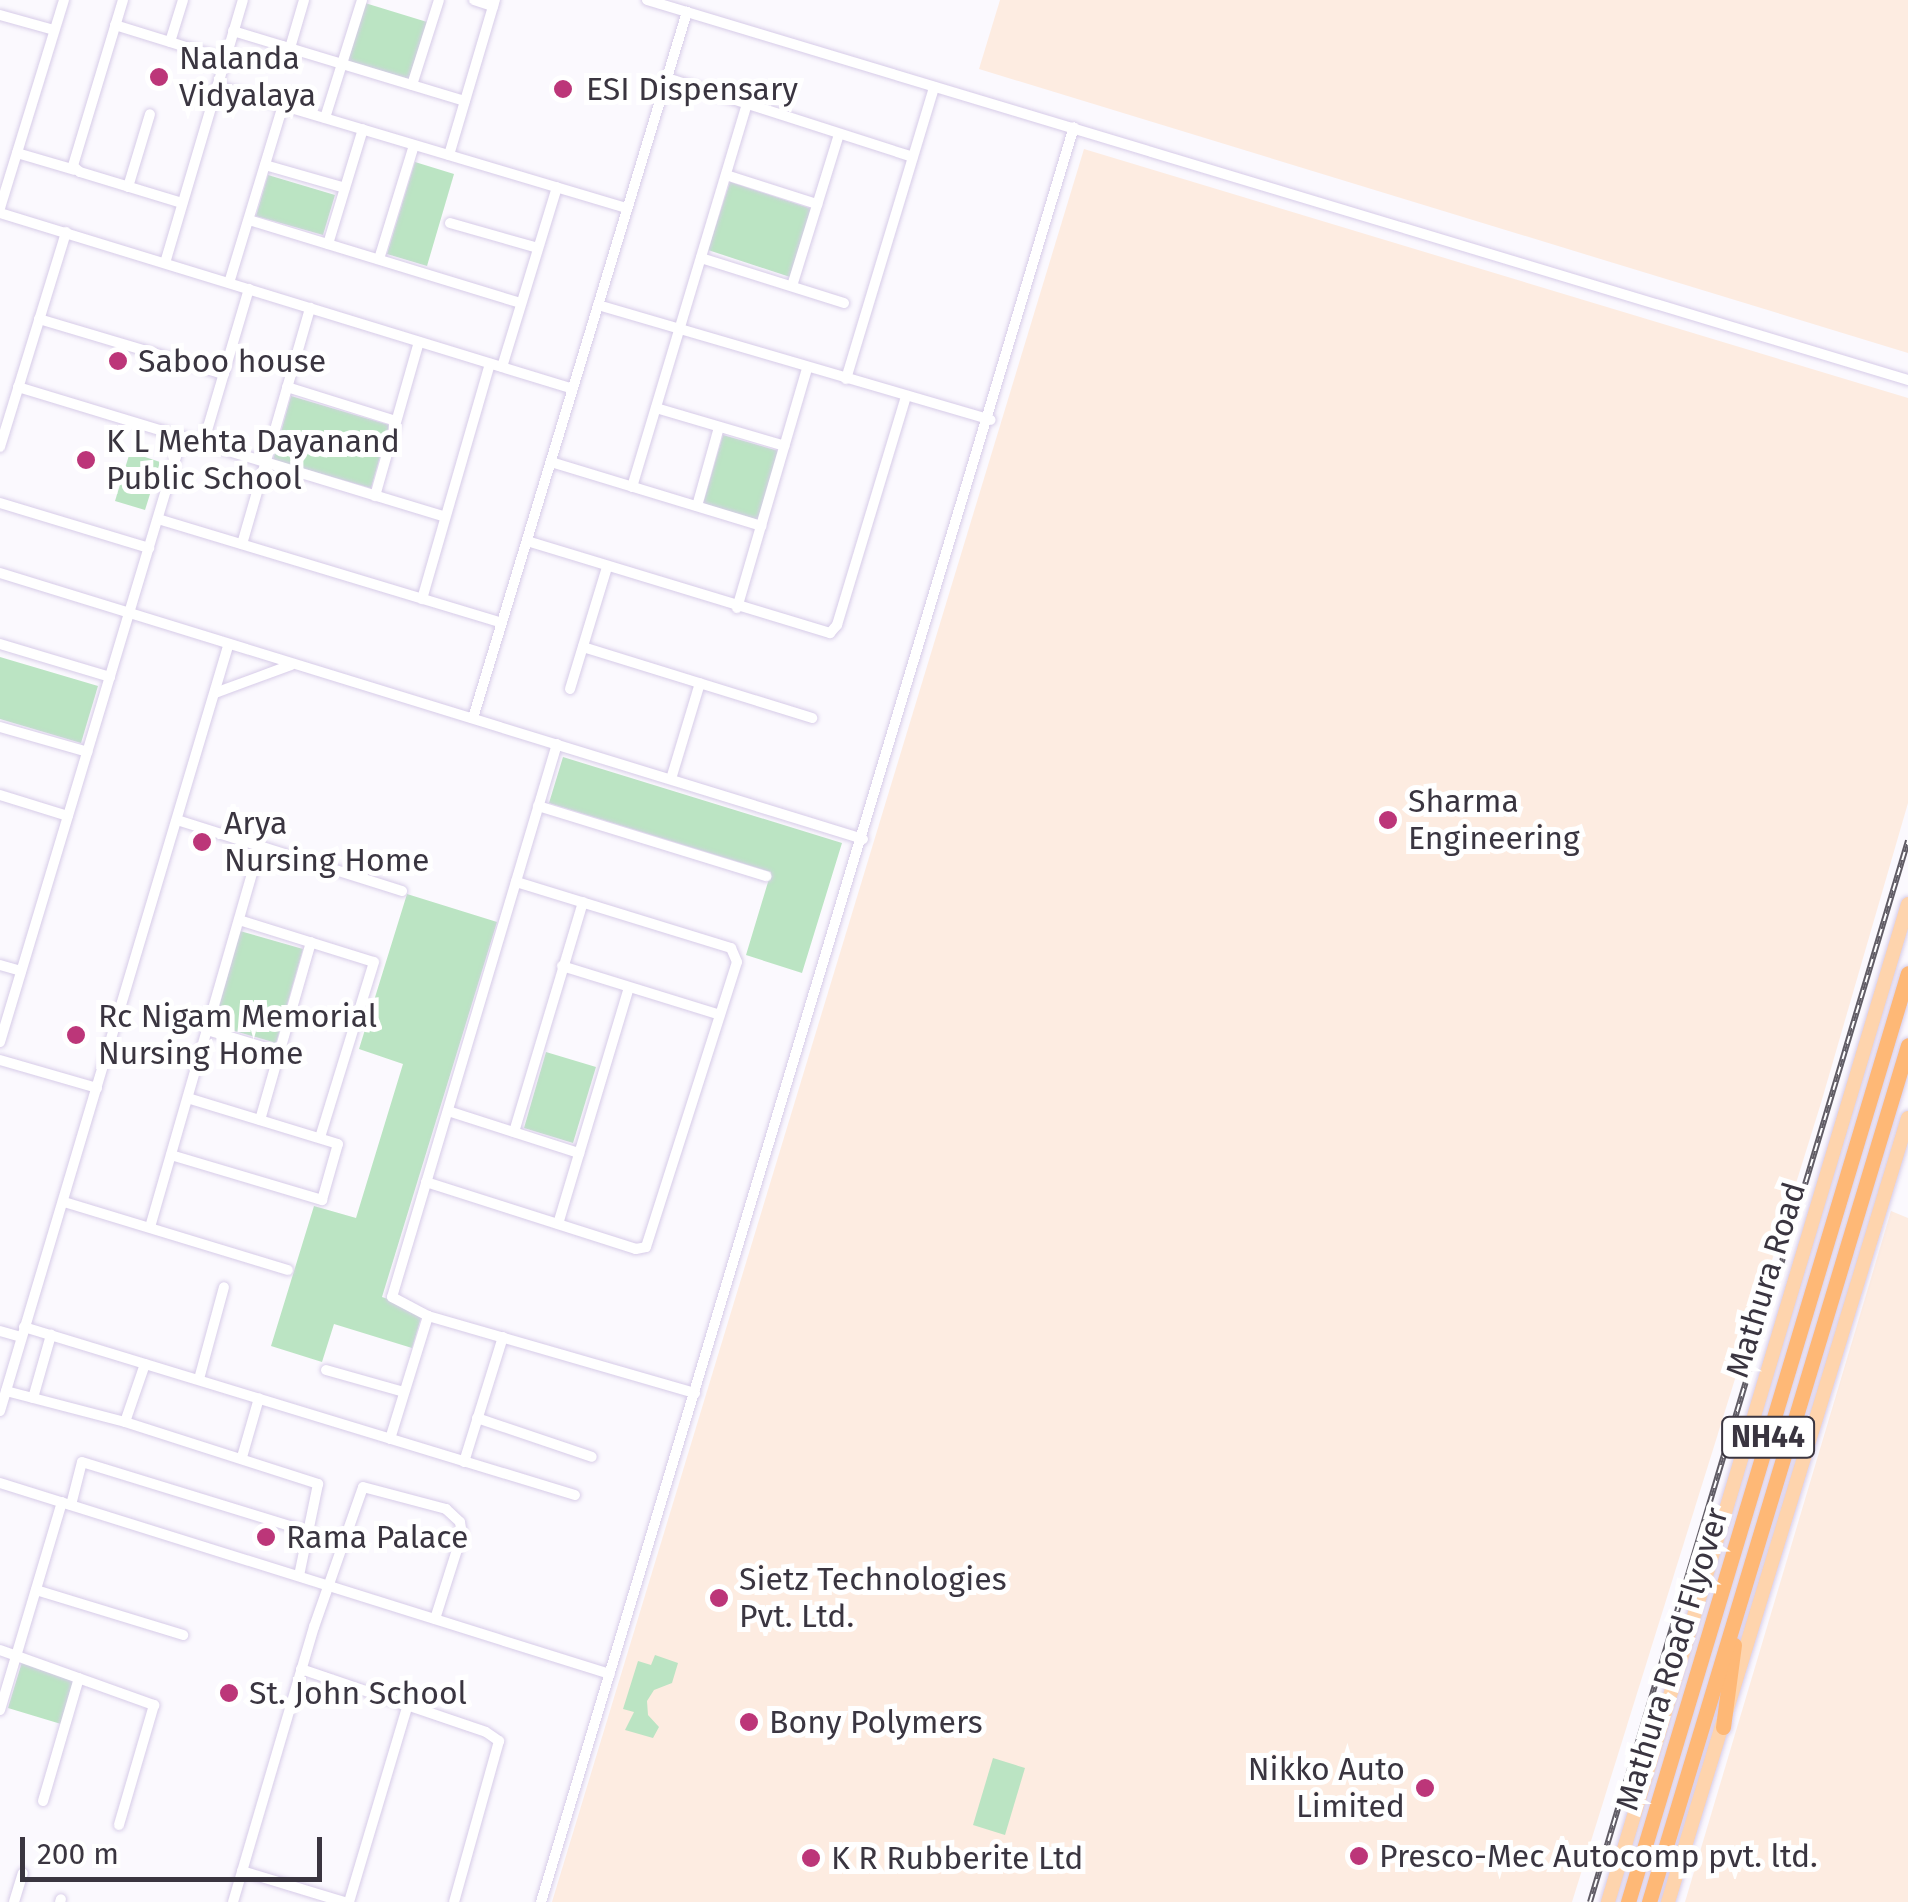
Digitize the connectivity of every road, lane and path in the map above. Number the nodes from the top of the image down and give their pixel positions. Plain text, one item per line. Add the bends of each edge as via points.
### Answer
1 (64, 0) edge
2 (123, 0) edge
3 (184, 0) edge
4 (242, 0) edge
5 (304, 0) edge
6 (362, 0) edge
7 (439, 0) edge
8 (474, 0) edge
9 (647, 0) edge
10 (494, 3) edge
11 (687, 12) junction
12 (1, 18) edge
13 (116, 25) junction
14 (54, 30) junction
15 (234, 31) junction
16 (170, 42) junction
17 (290, 48) junction
18 (225, 60) junction
19 (342, 64) junction
20 (667, 78) junction
21 (412, 85) junction
22 (217, 86) junction
23 (934, 87) junction
24 (465, 102) junction
25 (747, 104) junction
26 (283, 105) junction
27 (150, 114) dead end
28 (325, 118) junction
29 (1074, 127) junction
30 (363, 129) junction
31 (840, 134) junction
32 (414, 144) junction
33 (17, 153) junction
34 (449, 155) junction
35 (913, 157) junction
36 (265, 166) junction
37 (75, 170) junction
38 (726, 175) junction
39 (128, 187) junction
40 (556, 187) junction
41 (345, 188) junction
42 (182, 203) junction
43 (818, 204) junction
44 (626, 208) junction
45 (0, 210) edge
46 (248, 220) junction
47 (450, 223) dead end
48 (66, 232) junction
49 (328, 244) junction
50 (538, 248) junction
51 (701, 258) junction
52 (379, 260) junction
53 (165, 263) junction
54 (230, 283) junction
55 (792, 286) junction
56 (250, 289) junction
57 (522, 303) junction
58 (844, 303) dead end
59 (598, 304) junction
60 (310, 308) junction
61 (40, 319) junction
62 (678, 332) junction
63 (419, 342) junction
64 (496, 366) junction
65 (807, 368) junction
66 (224, 374) junction
67 (846, 379) junction
68 (1908, 380) edge
69 (18, 387) junction
70 (287, 388) junction
71 (572, 389) junction
72 (906, 396) junction
73 (656, 408) junction
74 (990, 420) junction
75 (396, 421) junction
76 (720, 426) junction
77 (182, 437) junction
78 (204, 444) junction
79 (784, 446) junction
80 (0, 447) edge
81 (266, 462) junction
82 (550, 462) junction
83 (632, 487) junction
84 (374, 496) junction
85 (0, 502) edge
86 (697, 506) junction
87 (446, 517) junction
88 (158, 519) junction
89 (762, 526) junction
90 (526, 540) junction
91 (242, 544) junction
92 (149, 548) junction
93 (608, 566) junction
94 (0, 572) edge
95 (422, 598) junction
96 (738, 608) junction
97 (130, 612) junction
98 (502, 623) junction
99 (0, 644) edge
100 (228, 646) junction
101 (583, 648) junction
102 (292, 665) junction
103 (110, 676) junction
104 (700, 683) junction
105 (570, 689) dead end
106 (215, 694) junction
107 (473, 718) junction
108 (812, 718) dead end
109 (0, 727) edge
110 (557, 744) junction
111 (88, 752) junction
112 (672, 779) junction
113 (0, 795) edge
114 (538, 806) junction
115 (68, 816) junction
116 (177, 820) junction
117 (863, 838) junction
118 (260, 847) junction
119 (766, 876) dead end
120 (516, 882) junction
121 (402, 892) dead end
122 (582, 902) junction
123 (1908, 904) edge
124 (239, 920) junction
125 (311, 942) junction
126 (0, 965) edge
127 (562, 966) junction
128 (22, 971) junction
129 (1908, 973) edge
130 (629, 987) junction
131 (720, 1015) junction
132 (207, 1030) junction
133 (0, 1042) edge
134 (1908, 1045) edge
135 (280, 1052) junction
136 (0, 1060) edge
137 (96, 1088) junction
138 (188, 1098) junction
139 (448, 1110) junction
140 (1908, 1118) edge
141 (260, 1120) junction
142 (514, 1132) junction
143 (320, 1138) junction
144 (579, 1153) junction
145 (171, 1154) junction
146 (426, 1182) junction
147 (64, 1202) junction
148 (558, 1224) junction
149 (150, 1228) junction
150 (288, 1270) dead end
151 (224, 1287) dead end
152 (428, 1316) junction
153 (0, 1331) edge
154 (23, 1332) junction
155 (51, 1335) junction
156 (503, 1337) junction
157 (145, 1364) junction
158 (326, 1370) dead end
159 (198, 1378) junction
160 (6, 1391) junction
161 (404, 1392) junction
162 (695, 1393) junction
163 (34, 1398) junction
164 (259, 1398) junction
165 (0, 1411) edge
166 (477, 1418) junction
167 (125, 1422) junction
168 (390, 1438) junction
169 (242, 1457) junction
170 (592, 1457) dead end
171 (464, 1462) junction
172 (0, 1482) edge
173 (574, 1495) dead end
174 (66, 1504) junction
175 (309, 1532) junction
176 (299, 1576) junction
177 (329, 1586) junction
178 (36, 1590) junction
179 (1737, 1611) junction
180 (435, 1619) junction
181 (183, 1635) dead end
182 (0, 1650) edge
183 (16, 1656) junction
184 (301, 1669) junction
185 (610, 1674) junction
186 (79, 1678) junction
187 (408, 1704) junction
188 (0, 1710) edge
189 (1723, 1727) junction
190 (43, 1802) dead end
191 (119, 1826) dead end
192 (242, 1871) junction
193 (23, 1872) dead end
194 (14, 1902) edge
195 (233, 1902) edge
196 (346, 1902) edge
197 (454, 1902) edge
198 (541, 1902) edge
199 (1608, 1902) edge
200 (1628, 1902) edge
201 (1649, 1902) edge
202 (1668, 1902) edge

1 - 14 street
2 - 13 street
3 - 16 street
4 - 15 street
5 - 17 street
6 - 19 street
7 - 21 street
8 - 10 street
9 - 11 street
10 - 24 street
11 - 20 street
11 - 23 street
12 - 14 street
13 - 16 street
13 - 37 street
14 - 33 street
15 - 17 street
15 - 18 street
16 - 18 street
17 - 19 street
18 - 22 street
19 - 21 street
19 - 28 street
20 - 25 street
20 - 44 street
21 - 24 street
22 - 26 street
22 - 42 street
23 - 29 street
23 - 35 street
24 - 34 street
25 - 31 street
25 - 38 street
26 - 28 street
26 - 36 street
27 - 39 street
28 - 30 street
29 - 68 street
29 - 74 street
30 - 32 street
30 - 41 street
31 - 35 street
31 - 43 street
32 - 34 street
32 - 52 street
33 - 37 street
33 - 45 street
34 - 40 street
35 - 67 street
36 - 41 street
36 - 46 street
37 - 39 street
38 - 43 street
38 - 51 street
39 - 42 street
40 - 44 street
40 - 50 street
41 - 49 street
42 - 53 street
43 - 55 street
44 - 59 street
45 - 48 street
46 - 49 street
46 - 54 street
47 - 50 street
48 - 53 street
48 - 61 street
49 - 52 street
50 - 57 street
51 - 55 street
51 - 62 street
52 - 57 street
53 - 54 street
54 - 56 street
55 - 58 street
56 - 60 street
56 - 66 street
57 - 64 street
59 - 62 street
59 - 71 street
60 - 63 street
60 - 70 street
61 - 66 street
61 - 69 street
62 - 65 street
62 - 73 street
63 - 64 street
63 - 75 street
64 - 71 street
64 - 87 street
65 - 67 street
65 - 79 street
66 - 78 street
67 - 72 street
69 - 77 street
69 - 80 street
70 - 75 street
70 - 81 street
71 - 82 street
72 - 74 street
72 - 96 street via 835,631 821,633
73 - 76 street
73 - 83 street
74 - 117 street
75 - 84 street
76 - 79 street
76 - 86 street
77 - 78 street
77 - 88 street
78 - 81 street
79 - 89 street
81 - 84 street
81 - 91 street
82 - 83 street
82 - 90 street
83 - 86 street
84 - 87 street
85 - 92 street
86 - 89 street
87 - 95 street
88 - 91 street
88 - 92 street
89 - 96 street
90 - 93 street
90 - 98 street
91 - 95 street
92 - 97 street
93 - 96 street
93 - 101 street
94 - 97 street
95 - 98 street
97 - 100 street
97 - 103 street
98 - 107 street
99 - 103 street
100 - 102 street
100 - 106 street
101 - 104 street
101 - 105 street
102 - 106 street
102 - 107 street
103 - 111 street
104 - 108 street
104 - 112 street
106 - 116 street
107 - 110 street
109 - 111 street
110 - 112 street
110 - 114 street
111 - 115 street
112 - 117 street
113 - 115 street
114 - 119 street
114 - 120 street
115 - 128 street
116 - 118 street
116 - 137 street
117 - 162 street
118 - 121 street
118 - 124 street
120 - 122 street
120 - 139 street
122 - 127 street
122 - 131 street via 736,951
123 - 199 main road, Mathura Road
124 - 125 street
124 - 132 street
125 - 135 street
125 - 143 street via 374,962
126 - 128 street
127 - 130 street
127 - 142 street
128 - 133 street
129 - 200 highway, Mathura Road Flyover / NH44
130 - 131 street
130 - 144 street
131 - 148 street via 646,1248
132 - 135 street
132 - 138 street
134 - 179 highway, Mathura Road / NH44
135 - 141 street
136 - 137 street
137 - 147 street
138 - 141 street
138 - 145 street
139 - 142 street
139 - 146 street
140 - 189 main road
141 - 143 street
142 - 144 street
143 - 145 street via 338,1144 322,1200
144 - 148 street
145 - 149 street
146 - 148 street
146 - 152 street via 392,1297
147 - 149 street
147 - 154 street
149 - 150 street
151 - 159 street
152 - 156 street
152 - 161 street
153 - 154 street
154 - 155 street
154 - 160 street
155 - 157 street
155 - 163 street
156 - 162 street
156 - 166 street
157 - 159 street
157 - 167 street
158 - 161 street
159 - 164 street
160 - 163 street
160 - 165 street
161 - 168 street
162 - 185 street
163 - 167 street
164 - 168 street
164 - 169 street
166 - 170 street
166 - 171 street
167 - 169 street
168 - 171 street
169 - 175 street via 318,1484
171 - 173 street
172 - 174 street
174 - 175 street via 82,1462
174 - 176 street
174 - 178 street
175 - 176 street
176 - 177 street
177 - 180 street
177 - 180 street via 362,1487 446,1509 462,1534
177 - 184 street
178 - 181 street
178 - 183 street
179 - 189 highway
179 - 201 highway, Mathura Road Flyover / NH44
180 - 185 street
182 - 183 street
183 - 186 street
183 - 188 street
184 - 187 street
184 - 192 street
185 - 198 street
186 - 190 street
186 - 191 street via 154,1704
187 - 196 street
187 - 197 street via 499,1741
189 - 202 main road
192 - 195 street
192 - 196 street
193 - 194 street

